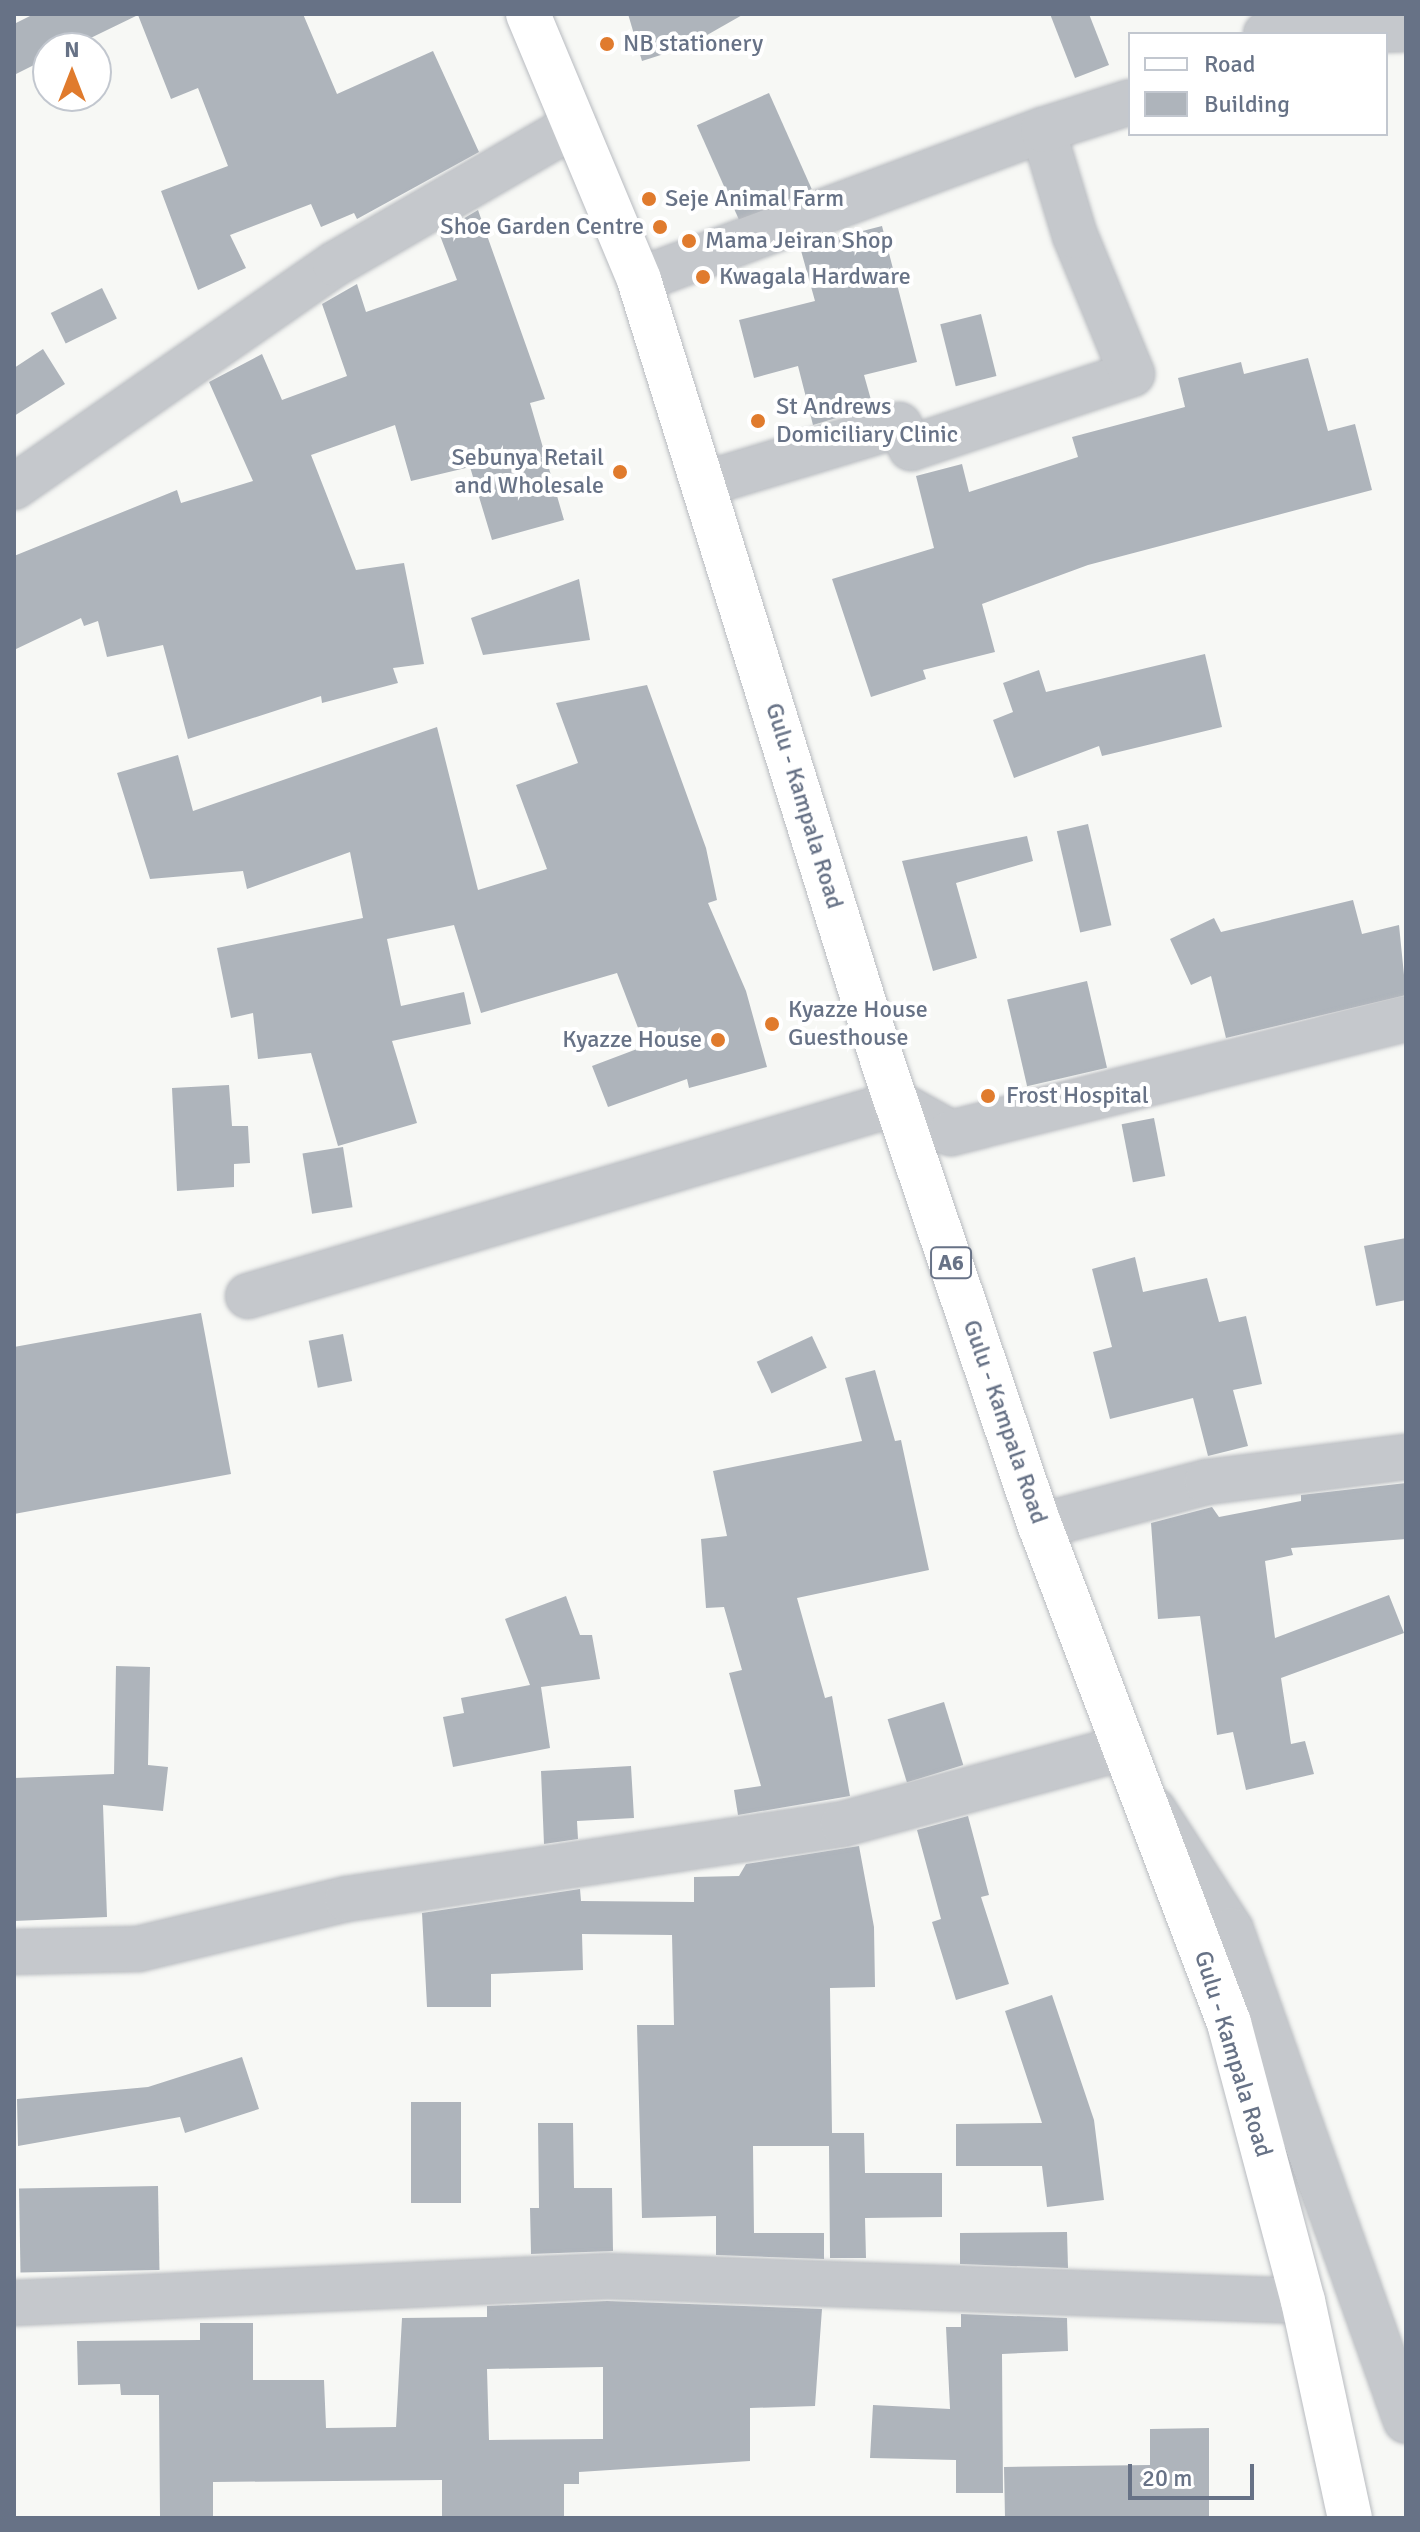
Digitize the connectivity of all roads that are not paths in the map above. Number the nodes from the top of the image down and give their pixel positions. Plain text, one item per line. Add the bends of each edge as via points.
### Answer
1 (528, 14) edge
2 (1406, 29) edge
3 (1322, 32) edge
4 (1128, 103) edge
5 (575, 125) junction
6 (1043, 130) junction
7 (639, 280) junction
8 (704, 484) junction
9 (14, 487) edge
10 (1406, 1019) edge
11 (897, 1103) junction
12 (248, 1296) dead end
13 (1406, 1457) edge
14 (1040, 1526) junction
15 (1123, 1748) junction
16 (1142, 1797) junction
17 (14, 1952) edge
18 (1303, 2301) junction
19 (14, 2303) edge
20 (1406, 2421) edge
21 (1350, 2518) edge

1 - 5 main road, Gulu - Kampala Road / A6
2 - 3 street
4 - 6 street
5 - 7 main road, Gulu - Kampala Road / A6
5 - 9 street via 335,264
6 - 7 street
6 - 8 street via 1075,236 1132,374 911,448 899,425
7 - 8 main road, Gulu - Kampala Road / A6
8 - 11 main road, Gulu - Kampala Road / A6
10 - 11 street via 951,1133
11 - 12 street
11 - 14 main road, Gulu - Kampala Road / A6
13 - 14 street via 1207,1482
14 - 15 main road, Gulu - Kampala Road / A6
15 - 16 main road, Gulu - Kampala Road / A6
15 - 17 street via 843,1824 347,1899 138,1949
16 - 18 main road, Gulu - Kampala Road / A6 via 1229,2023
16 - 20 street via 1179,1840 1231,1930
18 - 19 street via 607,2276
18 - 21 main road, Gulu - Kampala Road / A6

